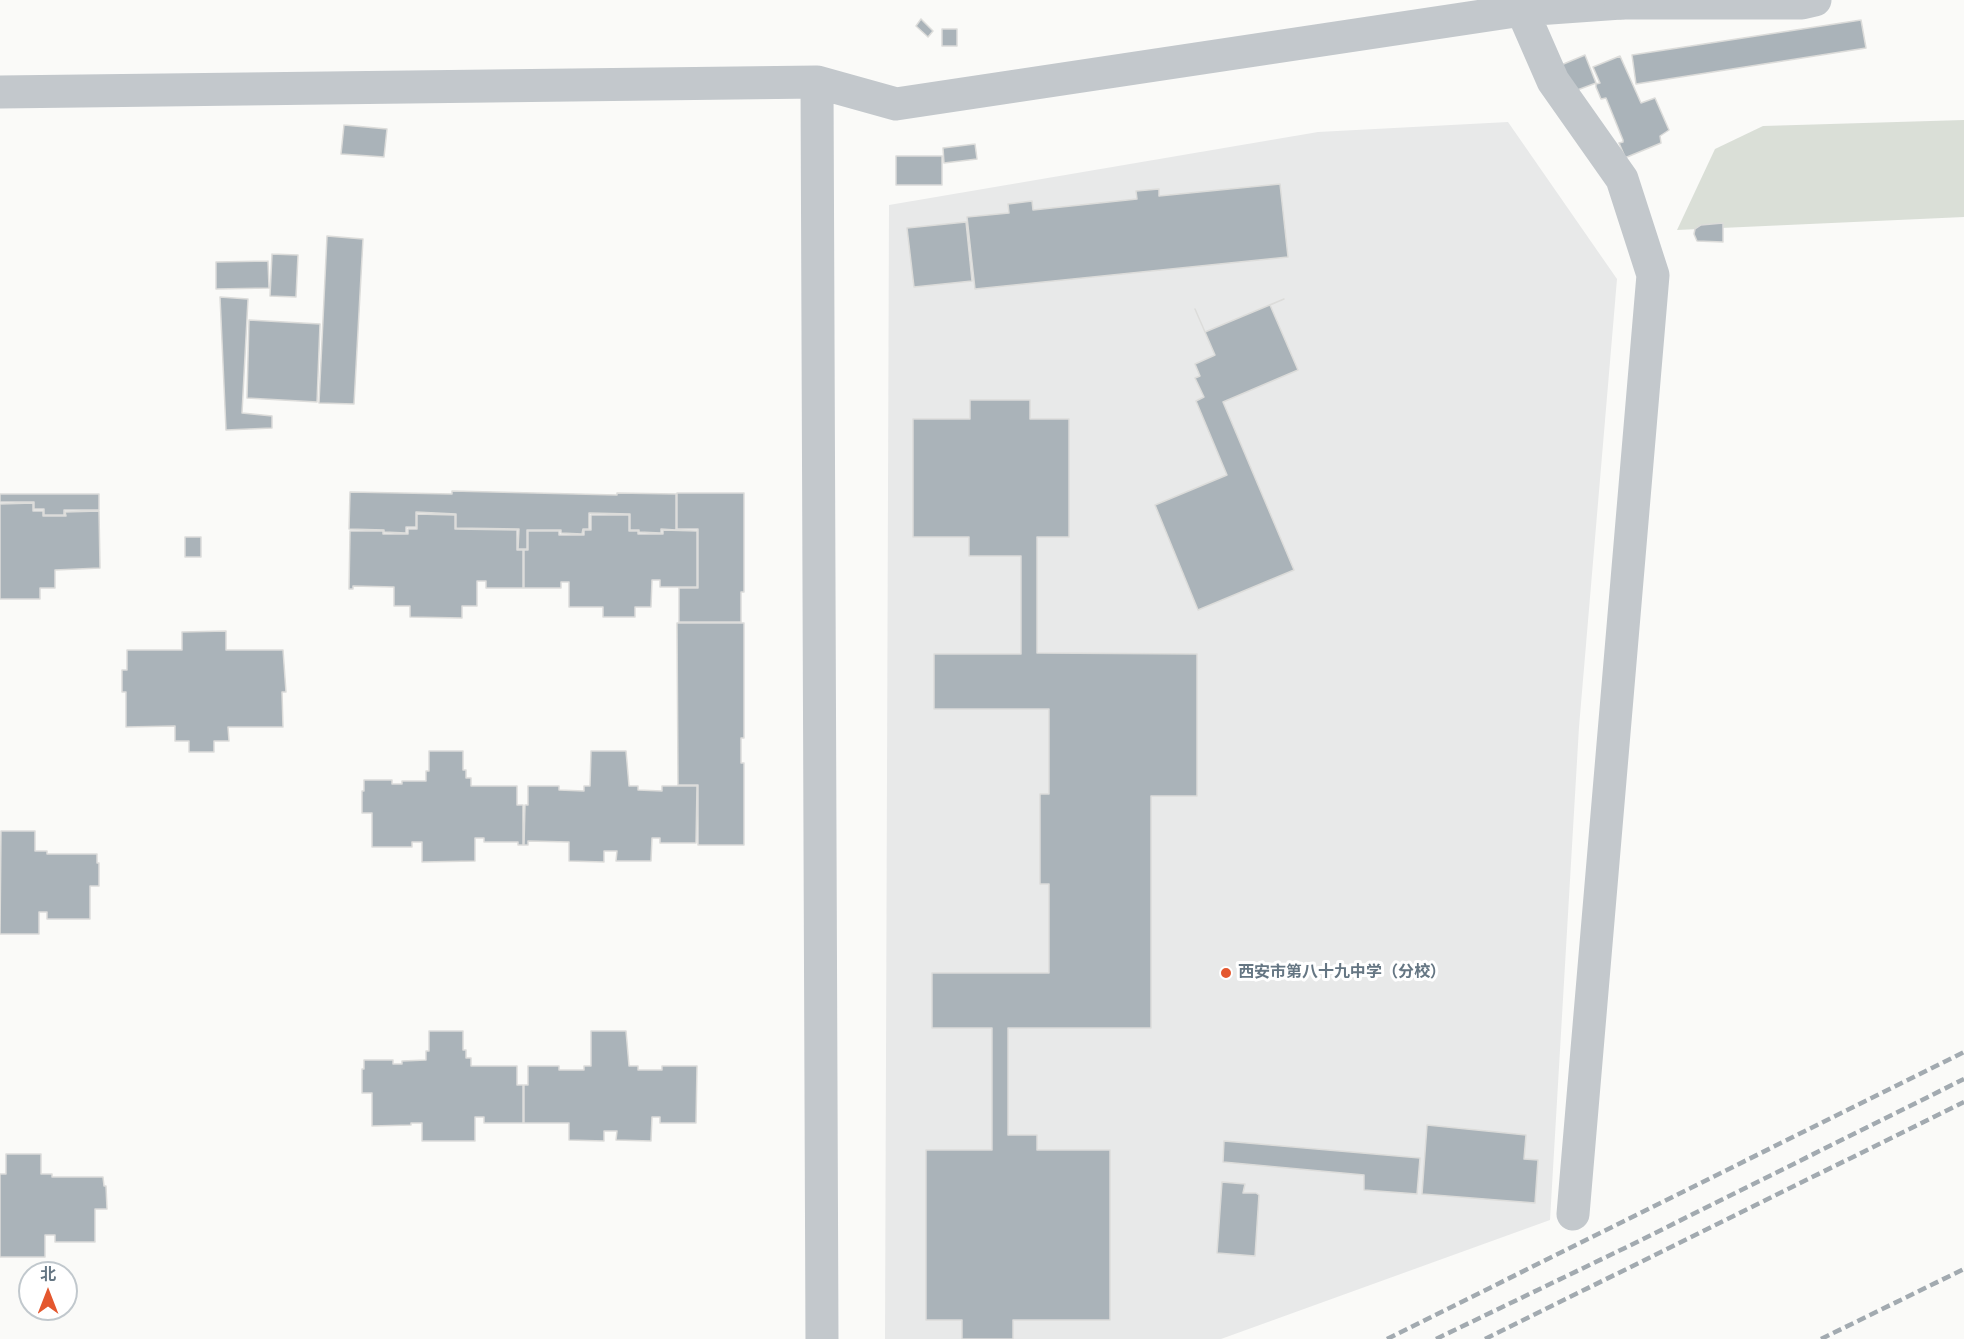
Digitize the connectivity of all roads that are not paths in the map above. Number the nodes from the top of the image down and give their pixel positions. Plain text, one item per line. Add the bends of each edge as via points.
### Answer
1 (1815, 0) edge
2 (1621, 1) edge
3 (1522, 10) junction
4 (817, 82) junction
5 (0, 92) edge
6 (1573, 1214) dead end
7 (822, 1339) edge

1 - 2 street
2 - 3 street
3 - 4 street via 896,104
3 - 6 street via 1553,81 1622,179 1653,275
4 - 5 street
4 - 7 street

